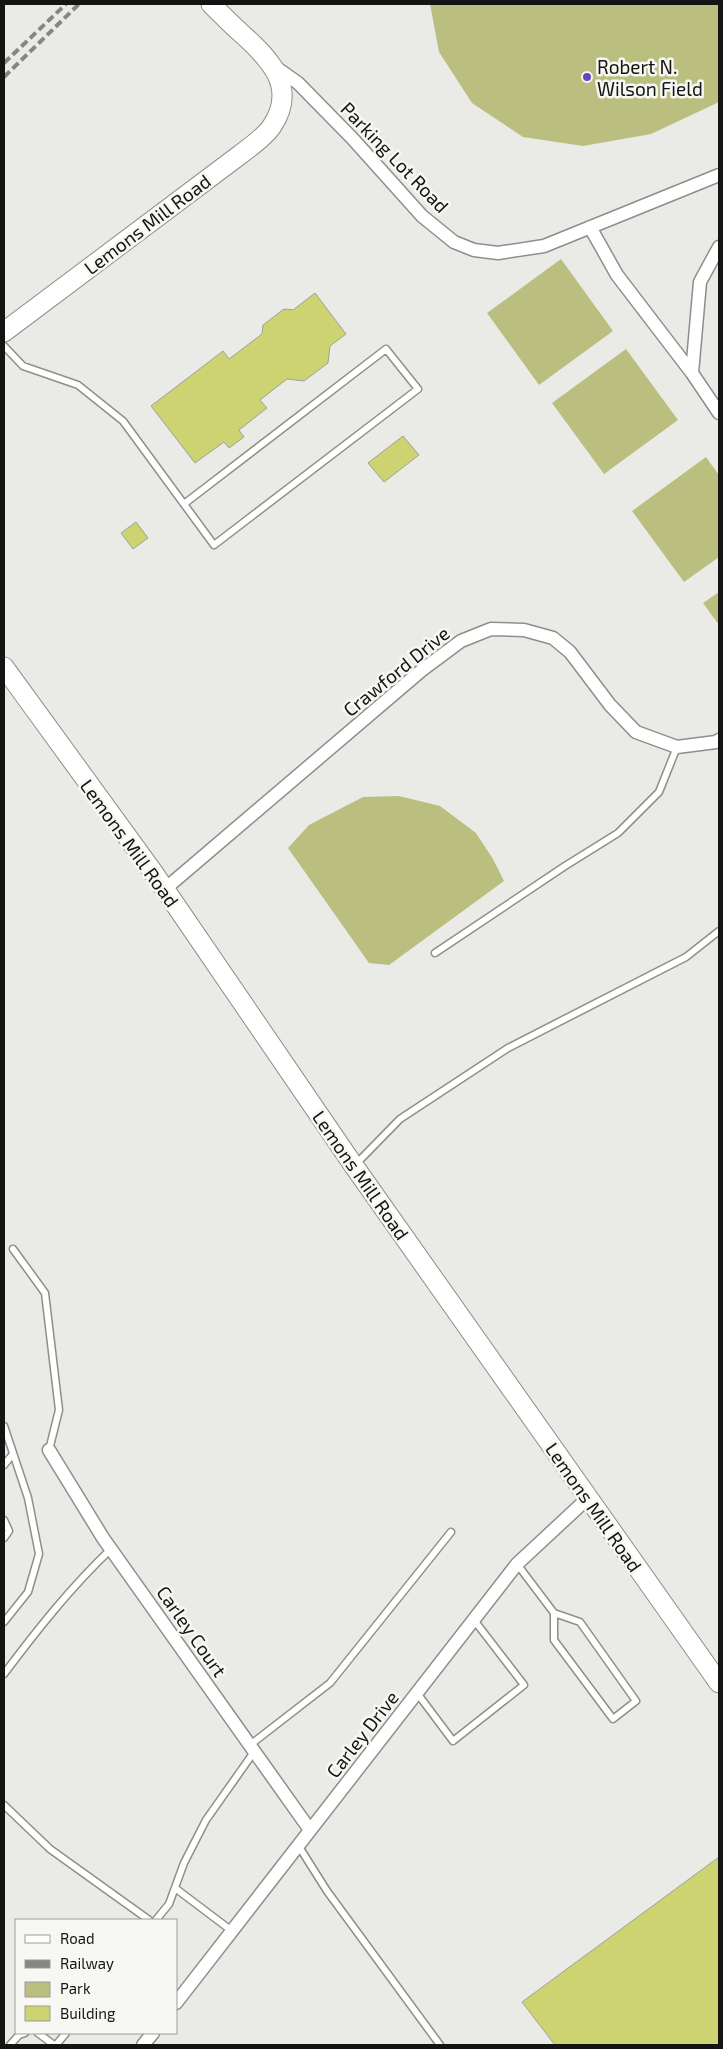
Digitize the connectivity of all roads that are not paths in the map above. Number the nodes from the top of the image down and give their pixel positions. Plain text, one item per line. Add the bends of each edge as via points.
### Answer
1 (211, 4) edge
2 (270, 63) junction
3 (719, 175) edge
4 (590, 227) junction
5 (719, 247) edge
6 (4, 332) edge
7 (4, 346) edge
8 (692, 373) junction
9 (719, 413) edge
10 (184, 504) junction
11 (4, 667) edge
12 (719, 740) edge
13 (677, 746) junction
14 (164, 889) junction
15 (719, 931) edge
16 (435, 954) dead end
17 (354, 1166) junction
18 (13, 1249) dead end
19 (4, 1426) edge
20 (50, 1450) joint
21 (13, 1454) junction
22 (4, 1465) edge
23 (588, 1498) junction
24 (4, 1520) edge
25 (451, 1532) dead end
26 (4, 1538) edge
27 (111, 1549) junction
28 (517, 1564) junction
29 (554, 1613) junction
30 (474, 1620) junction
31 (4, 1622) edge
32 (4, 1674) edge
33 (719, 1683) edge
34 (417, 1693) junction
35 (252, 1748) junction
36 (5, 1810) edge
37 (310, 1830) junction
38 (298, 1845) junction
39 (175, 1888) junction
40 (147, 1919) edge
41 (157, 1919) edge
42 (232, 1931) junction
43 (178, 1999) edge
44 (22, 2034) edge
45 (39, 2034) edge
46 (65, 2034) edge
47 (152, 2034) edge
48 (10, 2045) edge
49 (55, 2045) edge
50 (143, 2045) edge
51 (440, 2045) edge

1 - 2 street
2 - 4 street, Parking Lot Road via 298,83 422,216 454,242 474,250 498,253 544,246
2 - 6 street, Lemons Mill Road via 282,85 283,96 273,125 246,150
3 - 4 street, Parking Lot Road
4 - 8 street via 617,275
5 - 8 street via 700,282
7 - 10 lane via 23,366 78,385 123,421
8 - 9 street
10 - 10 lane via 214,545 418,389 386,349
11 - 14 street, Lemons Mill Road
12 - 13 street, Crawford Drive
13 - 14 street, Crawford Drive via 636,732 610,706 570,652 553,638 524,630 491,629 460,641 422,670
13 - 16 lane via 659,792 618,833
14 - 17 street, Lemons Mill Road
15 - 17 lane via 686,956 500,1053 400,1119
17 - 23 street, Lemons Mill Road
18 - 20 lane via 45,1293 59,1410
19 - 21 lane
20 - 27 street, Carley Court
21 - 22 lane
21 - 31 lane via 28,1498 39,1554 28,1592
23 - 28 street, Carley Drive
23 - 33 street, Lemons Mill Road
24 - 26 lane via 9,1531
25 - 35 lane via 330,1683
27 - 32 lane via 46,1620
27 - 35 street, Carley Court
28 - 29 lane
28 - 30 street, Carley Drive
29 - 29 lane via 580,1622 636,1701 613,1719 554,1640
30 - 34 street, Carley Drive
30 - 34 lane via 524,1685 453,1740
34 - 37 street, Carley Drive
35 - 37 street, Carley Court
35 - 39 lane via 206,1820
36 - 40 lane via 50,1849
37 - 38 street, Carley Drive
38 - 42 street, Carley Drive
38 - 51 lane via 327,1891
39 - 41 lane via 169,1904
39 - 42 lane
42 - 43 street, Carley Drive
44 - 48 lane
45 - 49 lane
46 - 49 lane
47 - 50 street

